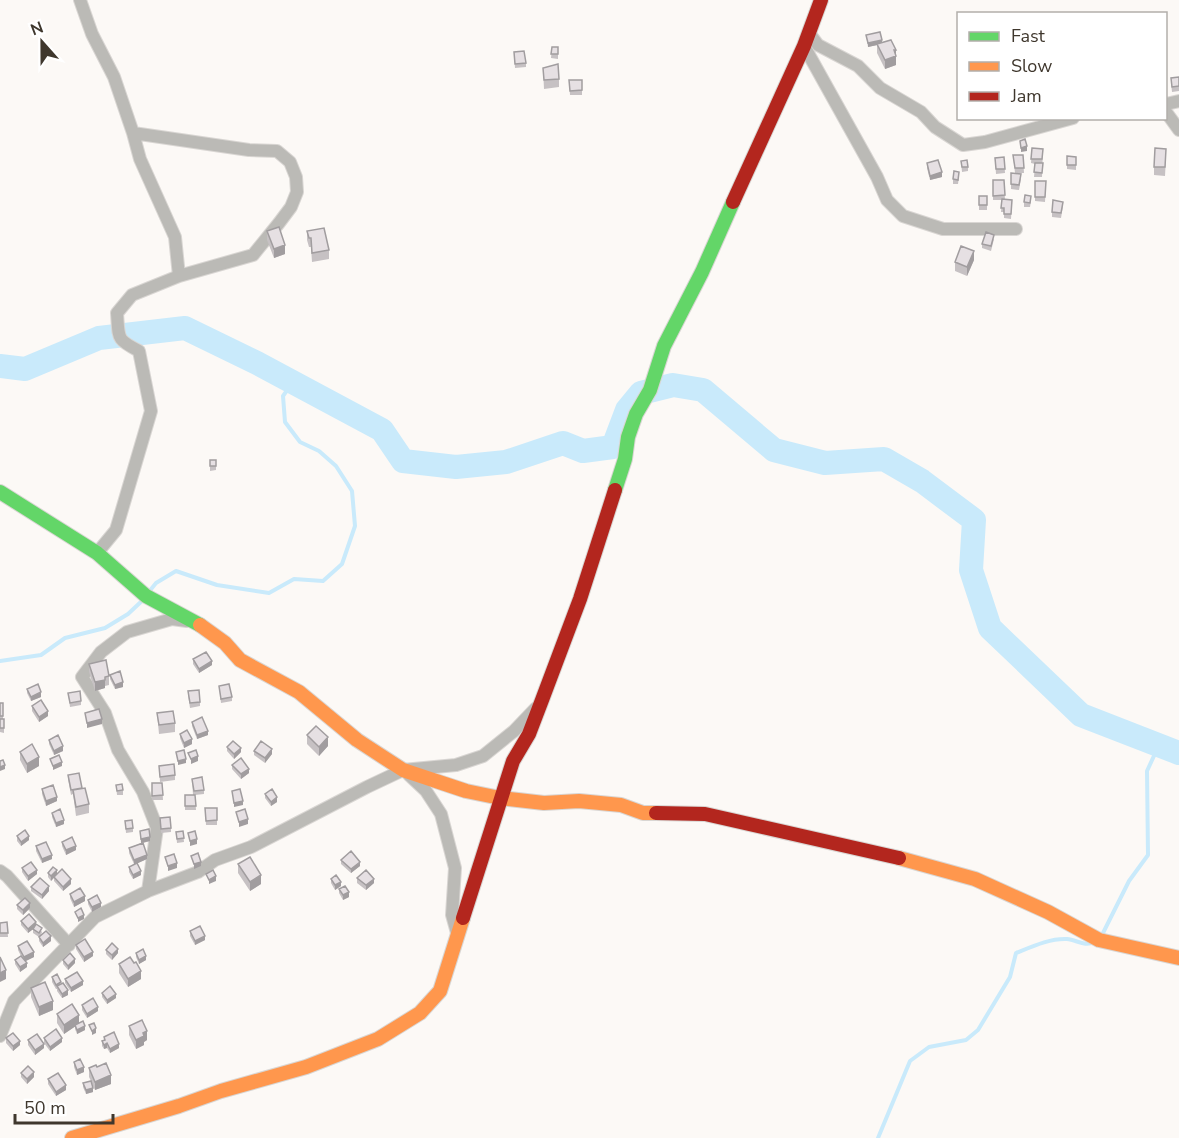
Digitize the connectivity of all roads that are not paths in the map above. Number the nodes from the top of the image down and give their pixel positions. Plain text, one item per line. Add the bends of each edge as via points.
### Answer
1 (80, 0) edge
2 (822, 0) edge
3 (807, 39) junction
4 (1167, 113) edge
5 (1066, 120) edge
6 (1179, 130) edge
7 (133, 133) junction
8 (1016, 229) dead end
9 (179, 276) junction
10 (0, 492) edge
11 (97, 553) junction
12 (197, 623) junction
13 (542, 700) junction
14 (403, 770) junction
15 (500, 798) junction
16 (0, 871) edge
17 (148, 891) junction
18 (457, 933) junction
19 (69, 945) junction
20 (1179, 958) edge
21 (0, 1036) edge
22 (72, 1138) edge

1 - 7 street via 114,77
2 - 3 street
3 - 5 street via 858,66 880,88 921,112 935,127 963,145
3 - 8 street via 887,200 903,216 942,229
3 - 13 street via 636,414 580,599
4 - 6 street
7 - 9 street via 140,159 175,237
7 - 9 street via 277,151 290,162 296,177 297,192 291,207 253,255
9 - 11 street via 132,295 117,313 122,342 139,351 151,411 116,530
10 - 11 street
11 - 12 street via 146,596
12 - 14 street via 225,643 240,660 299,692 357,740
12 - 17 street via 172,619 127,632 101,652 82,677 105,712 118,750 143,792 157,828
13 - 14 street via 514,731 483,756 456,765
13 - 15 street
14 - 15 street
14 - 17 street via 250,847 215,860 198,872
14 - 18 street via 426,791 441,814 455,868 452,915
15 - 18 street
15 - 20 street via 621,805 644,813 705,814 897,858 975,879 1099,940
16 - 19 street
17 - 19 street via 95,917
18 - 22 street via 440,991 420,1013 378,1039 306,1067
19 - 21 street via 14,1001

